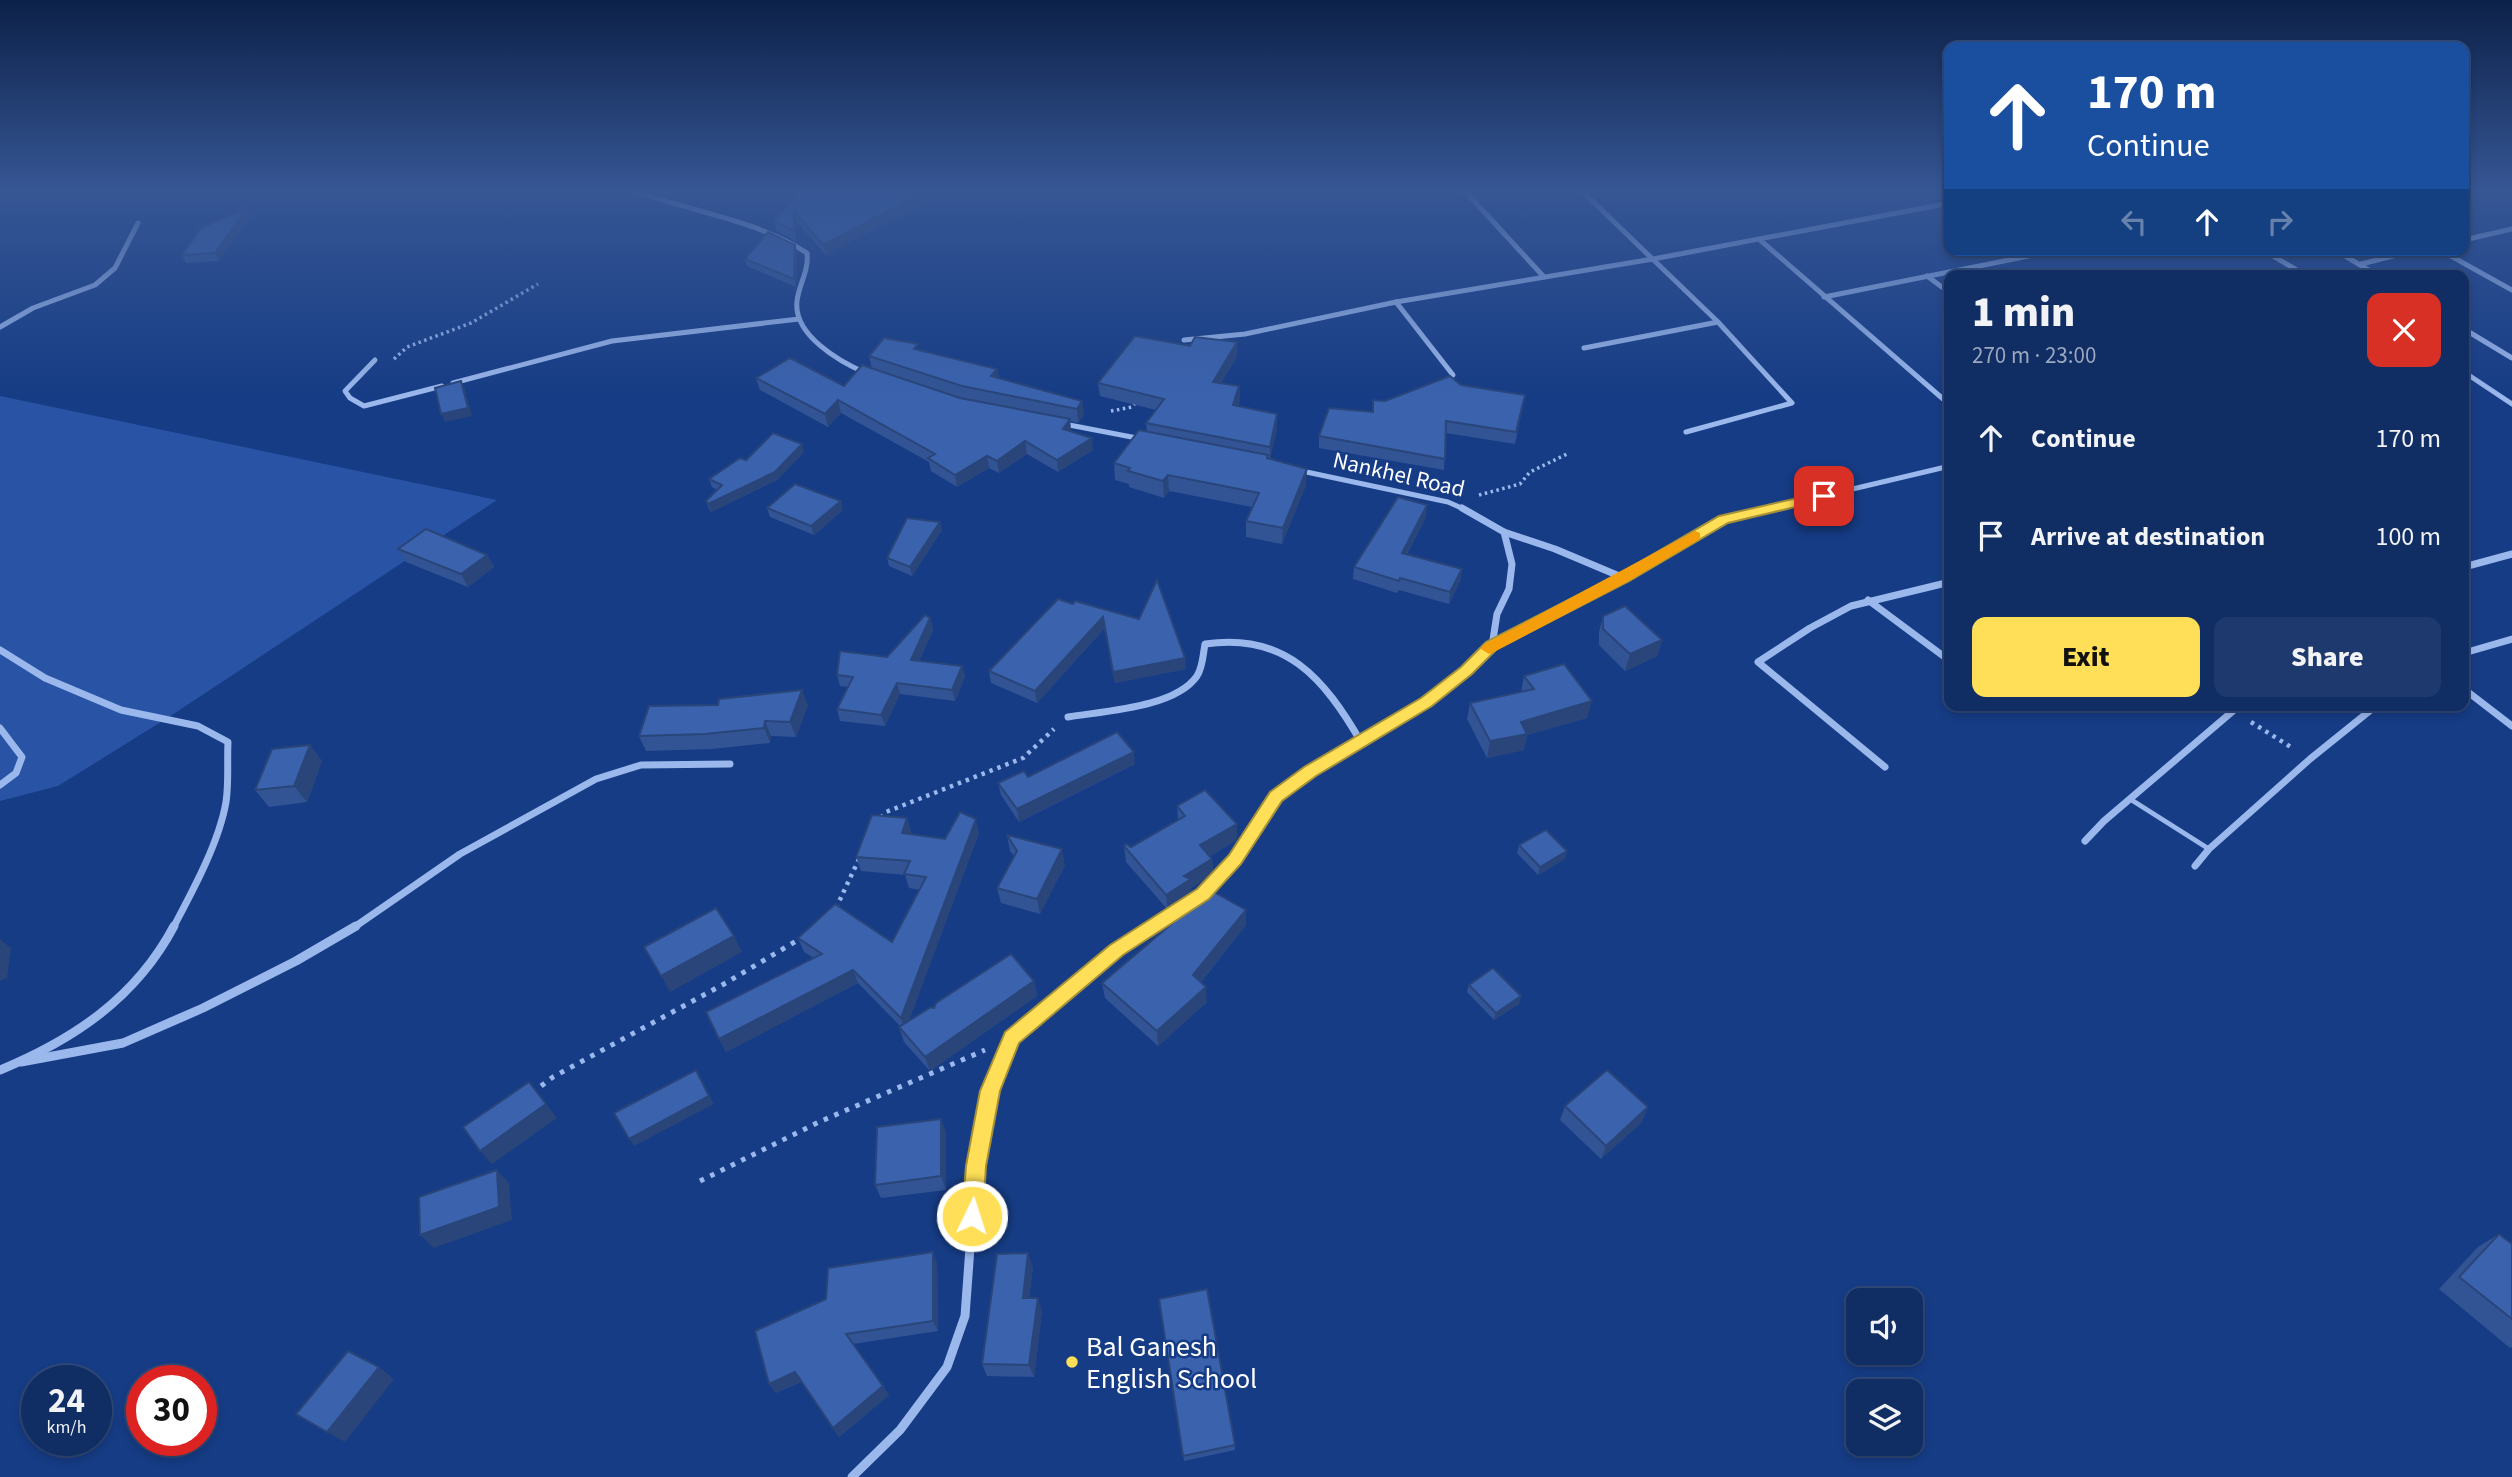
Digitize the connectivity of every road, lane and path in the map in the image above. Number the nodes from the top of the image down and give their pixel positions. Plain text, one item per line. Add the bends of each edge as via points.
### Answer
1 (119, 260) edge
2 (809, 260) edge
3 (1529, 260) edge
4 (1647, 260) edge
5 (1654, 260) edge
6 (1782, 260) edge
7 (2009, 260) edge
8 (2280, 260) edge
9 (2353, 260) edge
10 (2377, 260) edge
11 (2459, 260) edge
12 (2361, 264) junction
13 (1957, 270) edge
14 (2297, 270) edge
15 (2370, 270) edge
16 (1944, 273) edge
17 (1544, 276) junction
18 (1927, 276) junction
19 (538, 284) dead end
20 (1944, 289) edge
21 (2512, 290) edge
22 (1824, 297) junction
23 (1396, 302) junction
24 (799, 319) junction
25 (1718, 322) junction
26 (0, 327) edge
27 (2469, 332) edge
28 (1184, 340) dead end
29 (1584, 348) dead end
30 (2512, 358) edge
31 (375, 360) dead end
32 (388, 363) dead end
33 (1453, 375) edge
34 (2469, 375) edge
35 (879, 377) edge
36 (1139, 397) edge
37 (1944, 400) edge
38 (2512, 404) edge
39 (1055, 423) edge
40 (1081, 428) junction
41 (1686, 432) dead end
42 (1156, 441) edge
43 (1567, 454) dead end
44 (1944, 467) edge
45 (1287, 468) edge
46 (1448, 502) junction
47 (1504, 532) junction
48 (2512, 554) edge
49 (2469, 566) edge
50 (1624, 578) junction
51 (1944, 583) edge
52 (1868, 600) junction
53 (2512, 639) edge
54 (1492, 646) junction
55 (0, 650) edge
56 (2469, 652) edge
57 (1944, 657) edge
58 (2469, 693) edge
59 (2233, 711) edge
60 (2241, 711) edge
61 (2370, 711) edge
62 (1068, 717) joint
63 (2512, 726) edge
64 (0, 728) edge
65 (1361, 742) junction
66 (2310, 759) junction
67 (730, 764) dead end
68 (1885, 766) dead end
69 (0, 785) edge
70 (2130, 799) junction
71 (878, 822) edge
72 (2085, 841) dead end
73 (2209, 849) junction
74 (860, 857) edge
75 (2195, 866) dead end
76 (829, 914) edge
77 (809, 933) edge
78 (1012, 1038) junction
79 (21, 1062) junction
80 (0, 1070) edge
81 (522, 1100) edge
82 (700, 1181) dead end
83 (852, 1477) edge

1 - 26 street via 95,285 33,308
2 - 24 street via 796,304
3 - 17 street
4 - 17 street
5 - 25 street
6 - 22 street
7 - 13 street
8 - 14 street
9 - 12 street
10 - 12 street
11 - 21 street
12 - 15 street
16 - 18 street
17 - 23 street
18 - 20 street
18 - 22 street
19 - 32 path via 471,323 407,347
22 - 37 street
23 - 28 street via 1245,334
23 - 33 street
24 - 31 street via 612,341 365,406 345,391
24 - 35 street via 821,345 855,369
25 - 29 street
25 - 41 street via 1792,403
27 - 30 street
34 - 38 street
36 - 40 path via 1132,407 1092,415
39 - 40 street
40 - 42 street
43 - 46 path via 1530,472 1520,484
44 - 50 street via 1724,519
45 - 46 street, Nankhel Road
46 - 47 street, Nankhel Road
47 - 50 street, Nankhel Road
47 - 54 street via 1512,564
48 - 49 street
50 - 54 street
51 - 52 street
52 - 57 street
52 - 68 street via 1822,620 1758,662
53 - 56 street
54 - 65 street via 1427,702
55 - 79 street via 45,678 121,710 198,726 228,742 224,811 194,889 155,960 127,994 78,1033
58 - 63 street
59 - 70 street
60 - 66 path
61 - 66 street
62 - 65 street via 1147,703 1184,691 1198,675 1205,644 1224,639 1267,644 1304,667 1348,716
62 - 71 path via 1023,758 886,812
64 - 69 street via 22,757 16,773
65 - 78 street via 1276,797 1235,859 1203,894 1116,950
66 - 73 street
67 - 79 street via 641,765 596,779 460,854 372,918 204,1008 123,1043
70 - 72 street
70 - 73 lane
73 - 75 street
74 - 76 path via 839,904
77 - 81 path via 553,1077
78 - 82 path via 819,1122
78 - 83 street via 990,1091 976,1166 965,1315 947,1367 900,1430
79 - 80 street

